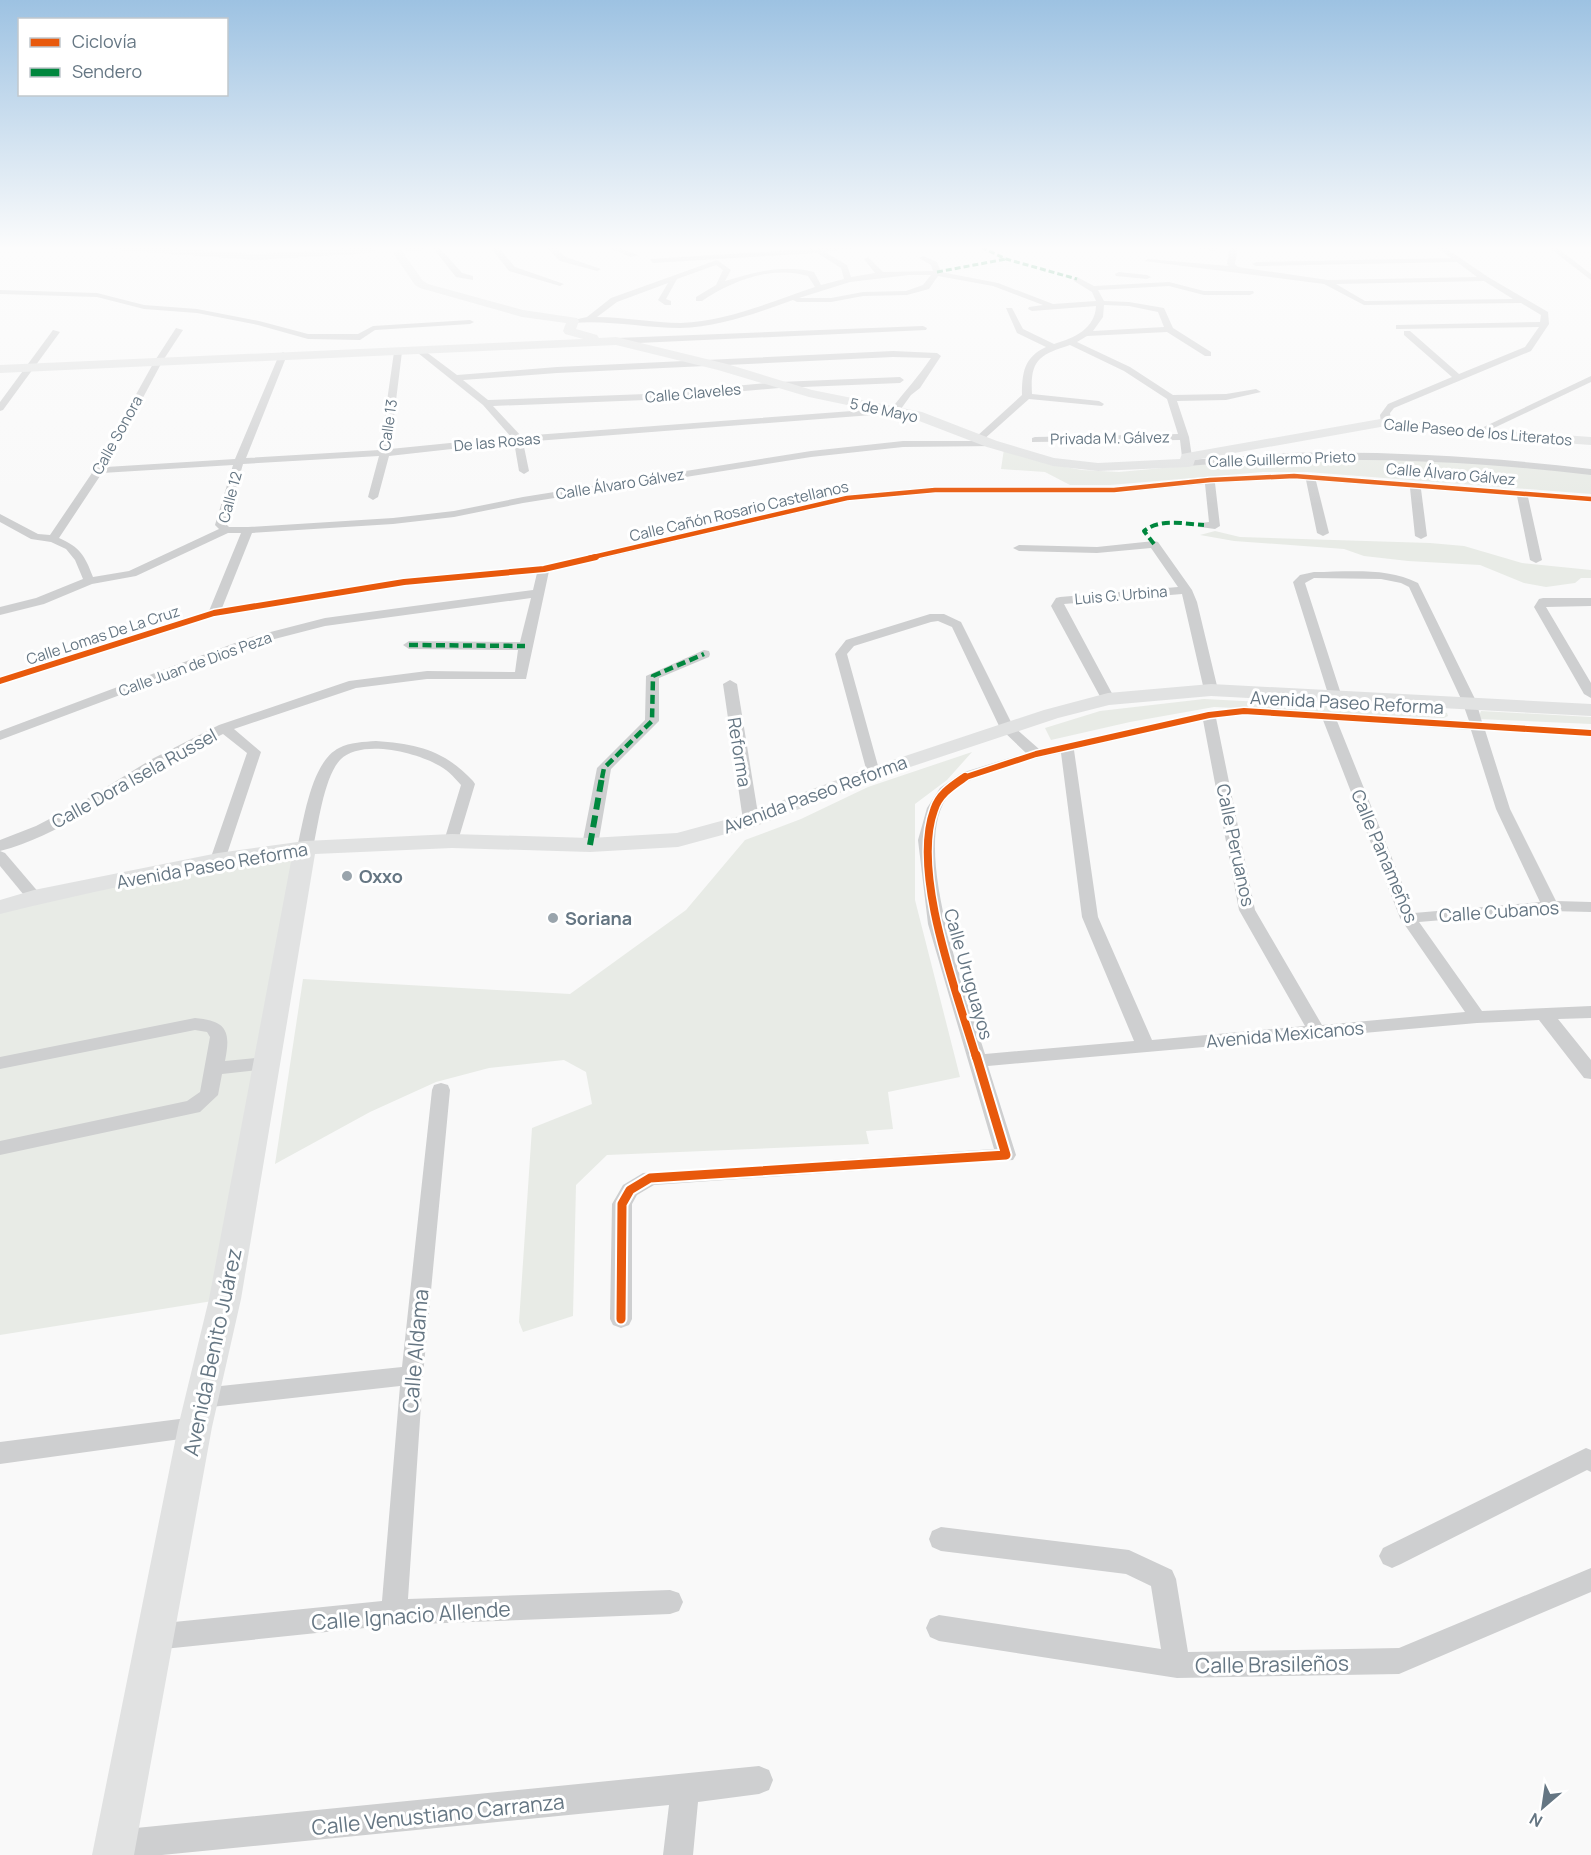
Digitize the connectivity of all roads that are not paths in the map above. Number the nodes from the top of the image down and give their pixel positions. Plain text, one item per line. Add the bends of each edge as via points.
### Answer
1 (1407, 333) dead end
2 (55, 334) edge
3 (177, 334) edge
4 (299, 334) edge
5 (365, 334) edge
6 (577, 334) edge
7 (916, 334) edge
8 (1025, 334) edge
9 (1087, 334) joint
10 (1094, 334) edge
11 (1176, 334) edge
12 (1541, 334) edge
13 (308, 336) junction
14 (601, 341) junction
15 (616, 341) junction
16 (1072, 343) junction
17 (1055, 348) junction
18 (422, 351) junction
19 (398, 352) junction
20 (891, 354) junction
21 (1208, 354) dead end
22 (288, 355) junction
23 (158, 362) junction
24 (703, 363) junction
25 (27, 368) junction
26 (0, 369) edge
27 (455, 378) junction
28 (1458, 378) junction
29 (1591, 379) edge
30 (779, 385) junction
31 (908, 393) junction
32 (1256, 393) dead end
33 (1028, 396) junction
34 (1172, 398) junction
35 (486, 403) junction
36 (1099, 404) dead end
37 (0, 408) edge
38 (895, 411) junction
39 (1386, 422) junction
40 (1476, 433) junction
41 (1184, 436) junction
42 (518, 439) junction
43 (1035, 440) dead end
44 (986, 441) junction
45 (1591, 441) edge
46 (385, 453) junction
47 (1188, 460) junction
48 (239, 462) junction
49 (99, 470) junction
50 (524, 471) dead end
51 (1591, 472) edge
52 (1310, 477) junction
53 (1210, 480) junction
54 (1415, 485) junction
55 (1522, 494) junction
56 (373, 497) dead end
57 (1591, 499) edge
58 (0, 517) edge
59 (1204, 525) dead end
60 (226, 530) junction
61 (248, 530) junction
62 (1323, 533) dead end
63 (1421, 536) dead end
64 (53, 539) junction
65 (1019, 548) dead end
66 (1536, 560) dead end
67 (544, 569) junction
68 (89, 581) junction
69 (1186, 590) junction
70 (538, 593) junction
71 (1591, 602) edge
72 (0, 611) edge
73 (214, 614) junction
74 (410, 645) dead end
75 (525, 645) junction
76 (704, 654) dead end
77 (0, 681) edge
78 (730, 684) dead end
79 (1211, 690) junction
80 (1334, 694) junction
81 (1591, 694) edge
82 (1108, 699) junction
83 (1469, 702) junction
84 (1591, 710) edge
85 (1209, 715) junction
86 (1328, 716) junction
87 (1475, 724) junction
88 (224, 728) junction
89 (1007, 728) junction
90 (1591, 733) edge
91 (0, 736) edge
92 (1067, 746) junction
93 (1036, 754) junction
94 (873, 772) junction
95 (966, 776) joint
96 (751, 820) junction
97 (452, 841) junction
98 (590, 845) junction
99 (0, 846) edge
100 (304, 848) junction
101 (0, 855) edge
102 (218, 860) junction
103 (34, 897) junction
104 (1550, 906) junction
105 (0, 907) edge
106 (1591, 907) edge
107 (1408, 918) junction
108 (1591, 1012) edge
109 (1544, 1014) junction
110 (1477, 1017) junction
111 (1317, 1031) junction
112 (1146, 1047) junction
113 (979, 1061) junction
114 (0, 1063) edge
115 (267, 1063) junction
116 (214, 1068) junction
117 (1591, 1073) edge
118 (441, 1090) dead end
119 (0, 1148) edge
120 (621, 1319) dead end
121 (412, 1375) junction
122 (198, 1412) junction
123 (0, 1453) edge
124 (1591, 1461) edge
125 (941, 1539) dead end
126 (1392, 1556) dead end
127 (1591, 1580) edge
128 (670, 1602) dead end
129 (394, 1612) junction
130 (939, 1628) dead end
131 (153, 1637) junction
132 (1177, 1665) junction
133 (759, 1780) dead end
134 (685, 1789) junction
135 (114, 1850) edge
136 (678, 1855) edge

1 - 28 street
2 - 25 street
3 - 23 street, Calle Sonora
4 - 13 street
5 - 13 street via 360,337
6 - 14 street
7 - 20 street
8 - 17 street
9 - 10 street
9 - 16 street
11 - 21 street
12 - 28 street via 1528,349
13 - 22 street, Calle 12
14 - 15 street, 5 de Mayo
14 - 18 street
15 - 20 street
15 - 24 street, 5 de Mayo
16 - 17 street
16 - 34 street via 1127,369
17 - 33 street via 1033,358 1027,368
18 - 19 street
18 - 27 street
19 - 22 street
19 - 46 street, Calle 13
20 - 24 street
20 - 30 street, Calle Claveles
20 - 31 street
20 - 31 street via 937,355
22 - 23 street
22 - 48 street, Calle 12
23 - 25 street
23 - 49 street, Calle Sonora
24 - 27 street
24 - 30 street, 5 de Mayo
25 - 26 street
25 - 37 street
27 - 35 street
28 - 39 street via 1391,406 1384,416
29 - 40 street
30 - 35 street, Calle Claveles via 646,398
30 - 38 street, 5 de Mayo
31 - 38 street
32 - 34 street via 1226,398
33 - 36 street
33 - 44 street
34 - 41 street
35 - 42 street
38 - 42 street, De las Rosas
38 - 44 street, 5 de Mayo via 917,415
39 - 40 street, Calle Paseo de los Literatos
39 - 47 street, Calle Paseo de los Literatos
40 - 45 street, Calle Paseo de los Literatos
41 - 43 street, Privada M. Gálvez
41 - 47 street
42 - 46 street, De las Rosas
42 - 50 street
44 - 47 street, 5 de Mayo via 1072,465 1118,467
44 - 61 street, Calle Álvaro Gálvez via 903,444 812,454 454,514
46 - 48 street, De las Rosas
46 - 56 street, Calle 13
47 - 51 street, Calle Guillermo Prieto via 1330,455 1486,460
48 - 49 street, De las Rosas
48 - 60 street, Calle 12 via 220,525
49 - 64 street, Calle Sonora
52 - 53 street, Calle Cañón Rosario Castellanos
52 - 54 street, Calle Álvaro Gálvez
52 - 62 street
53 - 59 street via 1215,526
53 - 67 street, Calle Cañón Rosario Castellanos via 1114,490 935,490 847,498
54 - 55 street, Calle Álvaro Gálvez
54 - 63 street
55 - 57 street, Calle Álvaro Gálvez
55 - 66 street
58 - 64 street via 35,537
60 - 61 street, Calle 12
60 - 68 street via 132,573
61 - 73 street, Calle 12
64 - 68 street via 70,547
65 - 69 street, Luis G. Urbina via 1097,550 1154,544
67 - 70 street, Calle Dora Isela Russel
67 - 73 street, Calle Cañón Rosario Castellanos via 405,582
68 - 72 street via 40,601
69 - 79 street, Luis G. Urbina
69 - 82 street, Luis G. Urbina via 1060,601 1057,606
70 - 75 street, Calle Dora Isela Russel
70 - 91 street, Calle Juan de Dios Peza via 325,622 266,637
71 - 81 street via 1543,602 1540,607
73 - 77 street, Calle Lomas De La Cruz
74 - 75 street
75 - 88 street, Calle Dora Isela Russel via 521,676 427,675 354,684
76 - 98 street via 653,676 652,721 604,768
78 - 96 street, Reforma
79 - 80 street, Avenida Paseo Reforma
79 - 82 street, Avenida Paseo Reforma
80 - 83 street, Avenida Paseo Reforma
80 - 83 street via 1299,582 1304,577 1408,580 1414,585
82 - 89 street, Avenida Paseo Reforma
83 - 84 street, Avenida Paseo Reforma
83 - 87 street
85 - 86 street, Avenida Paseo Reforma via 1244,711
85 - 92 street, Avenida Paseo Reforma
85 - 111 street, Calle Peruanos via 1247,910
86 - 87 street, Avenida Paseo Reforma
86 - 107 street, Calle Panameños
87 - 90 street, Avenida Paseo Reforma
87 - 104 street via 1503,809
88 - 99 street, Calle Dora Isela Russel via 157,762 78,810
88 - 102 street via 254,752
89 - 93 street
89 - 94 street, Avenida Paseo Reforma
89 - 94 street via 957,625 951,620 930,618 849,643 842,654
92 - 93 street, Avenida Paseo Reforma
92 - 112 street via 1090,918
93 - 95 street, Avenida Paseo Reforma
94 - 96 street, Avenida Paseo Reforma
95 - 113 street, Calle Uruguayos via 945,791 934,807 926,840 936,924
96 - 98 street, Avenida Paseo Reforma via 678,840
97 - 98 street, Avenida Paseo Reforma
97 - 100 street, Avenida Paseo Reforma
97 - 100 street via 468,784 452,767 428,755 371,744 335,756 322,783
100 - 102 street, Avenida Paseo Reforma
100 - 115 street, Avenida Benito Juárez
101 - 103 street
102 - 103 street, Avenida Paseo Reforma
103 - 105 street, Avenida Paseo Reforma
104 - 106 street, Calle Cubanos
104 - 107 street, Calle Cubanos
107 - 110 street, Calle Panameños
108 - 109 street, Avenida Mexicanos
109 - 110 street, Avenida Mexicanos
109 - 117 street
110 - 111 street, Avenida Mexicanos
111 - 112 street, Avenida Mexicanos
112 - 113 street, Avenida Mexicanos
113 - 120 street, Calle Uruguayos via 1006,1155 650,1178 630,1190 622,1204
114 - 116 street via 209,1024 220,1035
115 - 116 street
115 - 122 street, Avenida Benito Juárez via 225,1299
116 - 119 street via 209,1095 193,1107
118 - 121 street, Calle Aldama
121 - 122 street
121 - 129 street, Calle Aldama
122 - 123 street
122 - 131 street, Avenida Benito Juárez
124 - 126 street via 1586,1459
125 - 132 street via 1129,1562 1163,1579
127 - 132 street, Calle Brasileños via 1399,1661
128 - 129 street, Calle Ignacio Allende
129 - 131 street, Calle Ignacio Allende
130 - 132 street, Calle Brasileños
131 - 135 street, Avenida Benito Juárez
133 - 134 street, Calle Venustiano Carranza
134 - 135 street, Calle Venustiano Carranza
134 - 136 street

